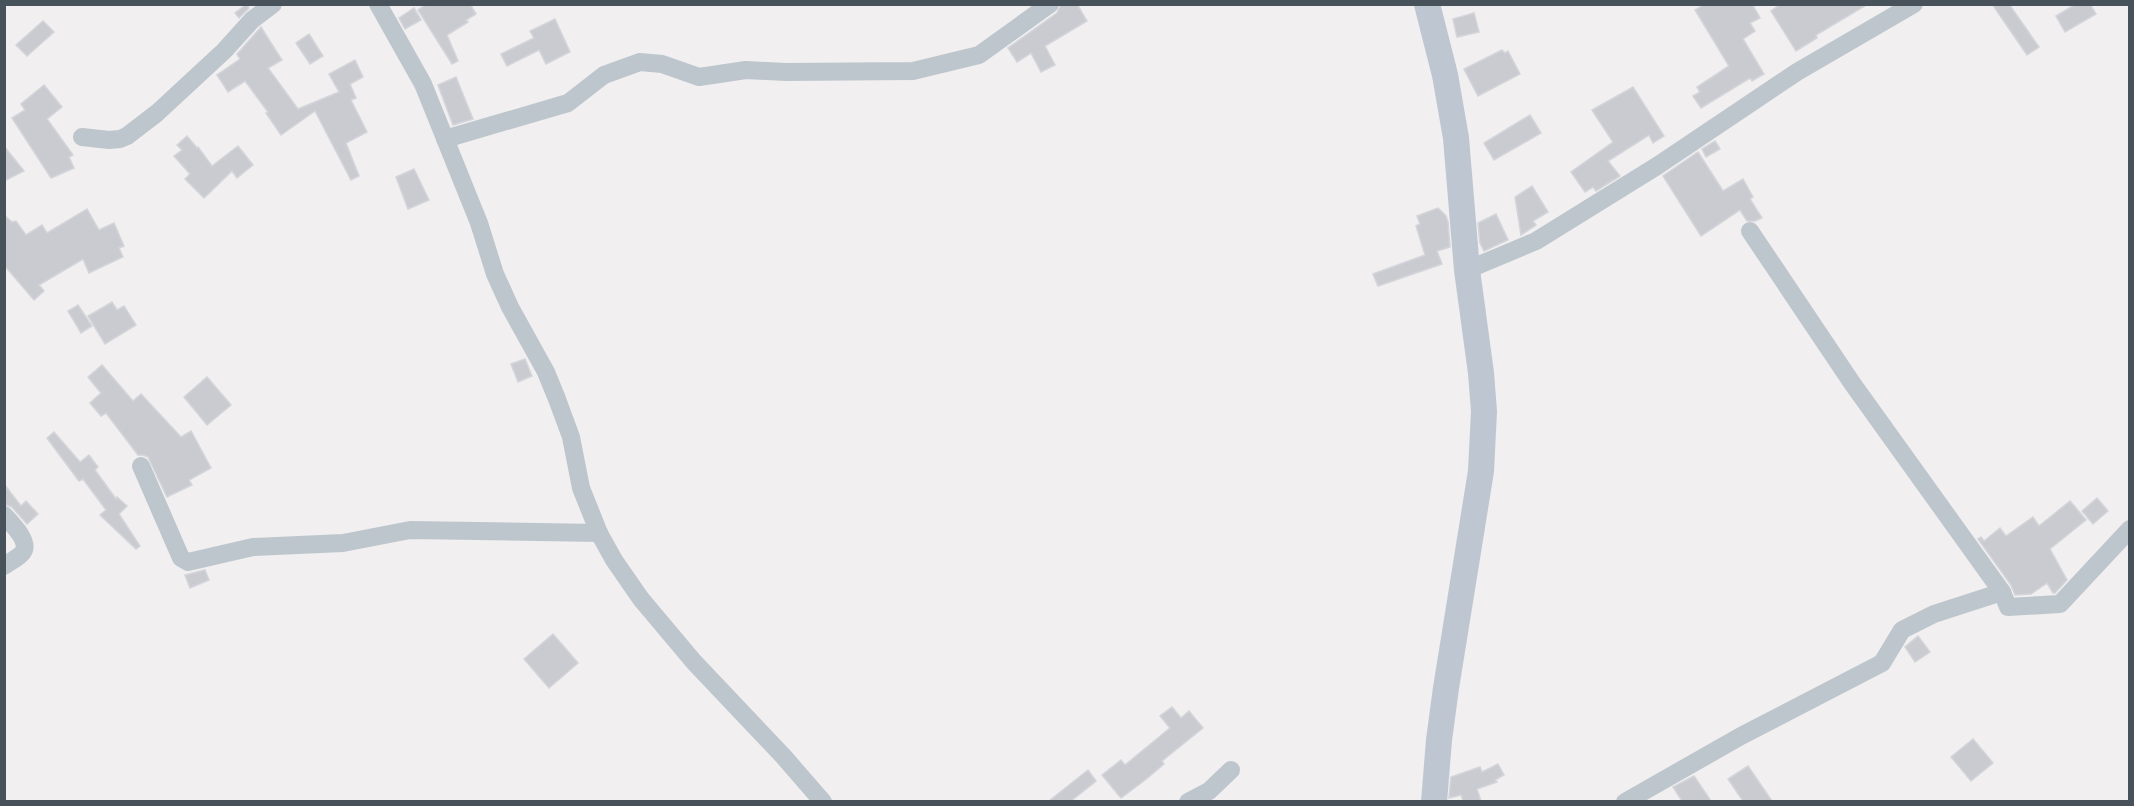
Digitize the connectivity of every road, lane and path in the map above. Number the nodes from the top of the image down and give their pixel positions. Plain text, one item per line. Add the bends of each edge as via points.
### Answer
1 (273, 4) edge
2 (378, 4) edge
3 (1050, 4) edge
4 (1427, 4) edge
5 (1914, 4) edge
6 (82, 137) dead end
7 (445, 139) junction
8 (1750, 231) dead end
9 (1467, 270) junction
10 (141, 466) dead end
11 (4, 515) edge
12 (2130, 529) edge
13 (599, 533) junction
14 (4, 566) edge
15 (2002, 592) junction
16 (1231, 770) dead end
17 (823, 801) edge
18 (1188, 801) edge
19 (1434, 801) edge
20 (1625, 801) edge

1 - 6 street via 157,113 127,136 109,140
2 - 7 street via 423,84
3 - 7 street via 979,55 913,71 746,70 699,77 662,63 640,62 604,75 568,103
4 - 9 street via 1456,138
5 - 9 street via 1797,72 1536,241
7 - 13 street via 495,274 557,399 571,437 581,488
8 - 15 street via 1852,383
9 - 19 street via 1484,429 1438,740
10 - 13 street via 178,552 188,562 253,547 343,543 410,530
11 - 14 street via 24,547
12 - 15 street via 2060,604 2008,607
13 - 17 street via 640,599
15 - 20 street via 1934,614 1902,630 1882,663
16 - 18 street via 1209,791

